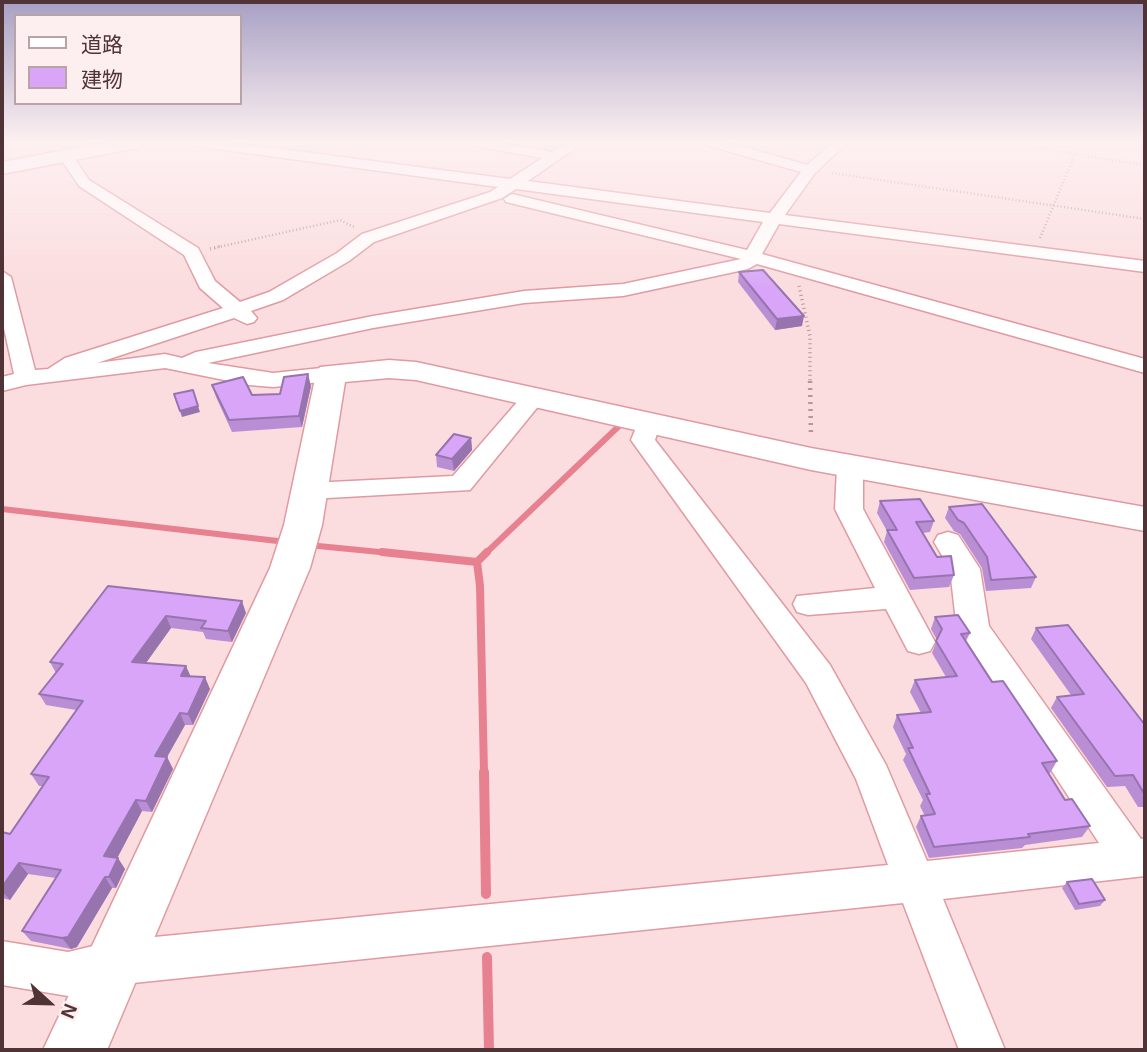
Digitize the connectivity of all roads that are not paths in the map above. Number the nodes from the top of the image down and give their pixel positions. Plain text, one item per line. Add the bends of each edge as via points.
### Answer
1 (95, 191) edge
2 (497, 191) edge
3 (511, 191) edge
4 (523, 191) edge
5 (794, 191) edge
6 (774, 218) junction
7 (975, 243) junction
8 (749, 257) junction
9 (1145, 259) edge
10 (1145, 267) edge
11 (1145, 276) edge
12 (2, 277) edge
13 (236, 310) junction
14 (272, 342) junction
15 (188, 364) junction
16 (1145, 366) edge
17 (53, 374) junction
18 (331, 374) junction
19 (26, 378) junction
20 (2, 384) edge
21 (533, 398) junction
22 (648, 425) junction
23 (850, 467) junction
24 (310, 491) junction
25 (1145, 519) edge
26 (948, 542) dead end
27 (895, 597) junction
28 (808, 604) dead end
29 (919, 642) dead end
30 (1138, 858) edge
31 (916, 884) junction
32 (2, 963) edge
33 (114, 963) junction
34 (75, 1050) edge
35 (982, 1050) edge

1 - 13 street via 192,253 207,284
2 - 13 street via 368,238 276,296
3 - 8 street
4 - 6 street
5 - 6 street
6 - 7 street
6 - 8 street
7 - 9 street via 1007,241
7 - 10 street
7 - 11 street via 1002,255
8 - 14 street via 748,263 623,290 524,297
8 - 16 street
12 - 19 street
13 - 14 street
13 - 17 street via 73,363
14 - 15 street
15 - 17 street via 165,361
15 - 18 street via 273,380
17 - 19 street
18 - 21 street via 416,371
18 - 24 street
19 - 20 street
21 - 22 street
21 - 24 street via 461,484
22 - 23 street
22 - 31 street via 643,440 818,674 873,776
23 - 25 street
23 - 27 street via 849,509
24 - 33 street via 298,544
26 - 30 street via 965,569 976,631
27 - 28 street
27 - 29 street
30 - 31 street
31 - 33 street
31 - 35 street
32 - 33 street via 68,974
33 - 34 street

